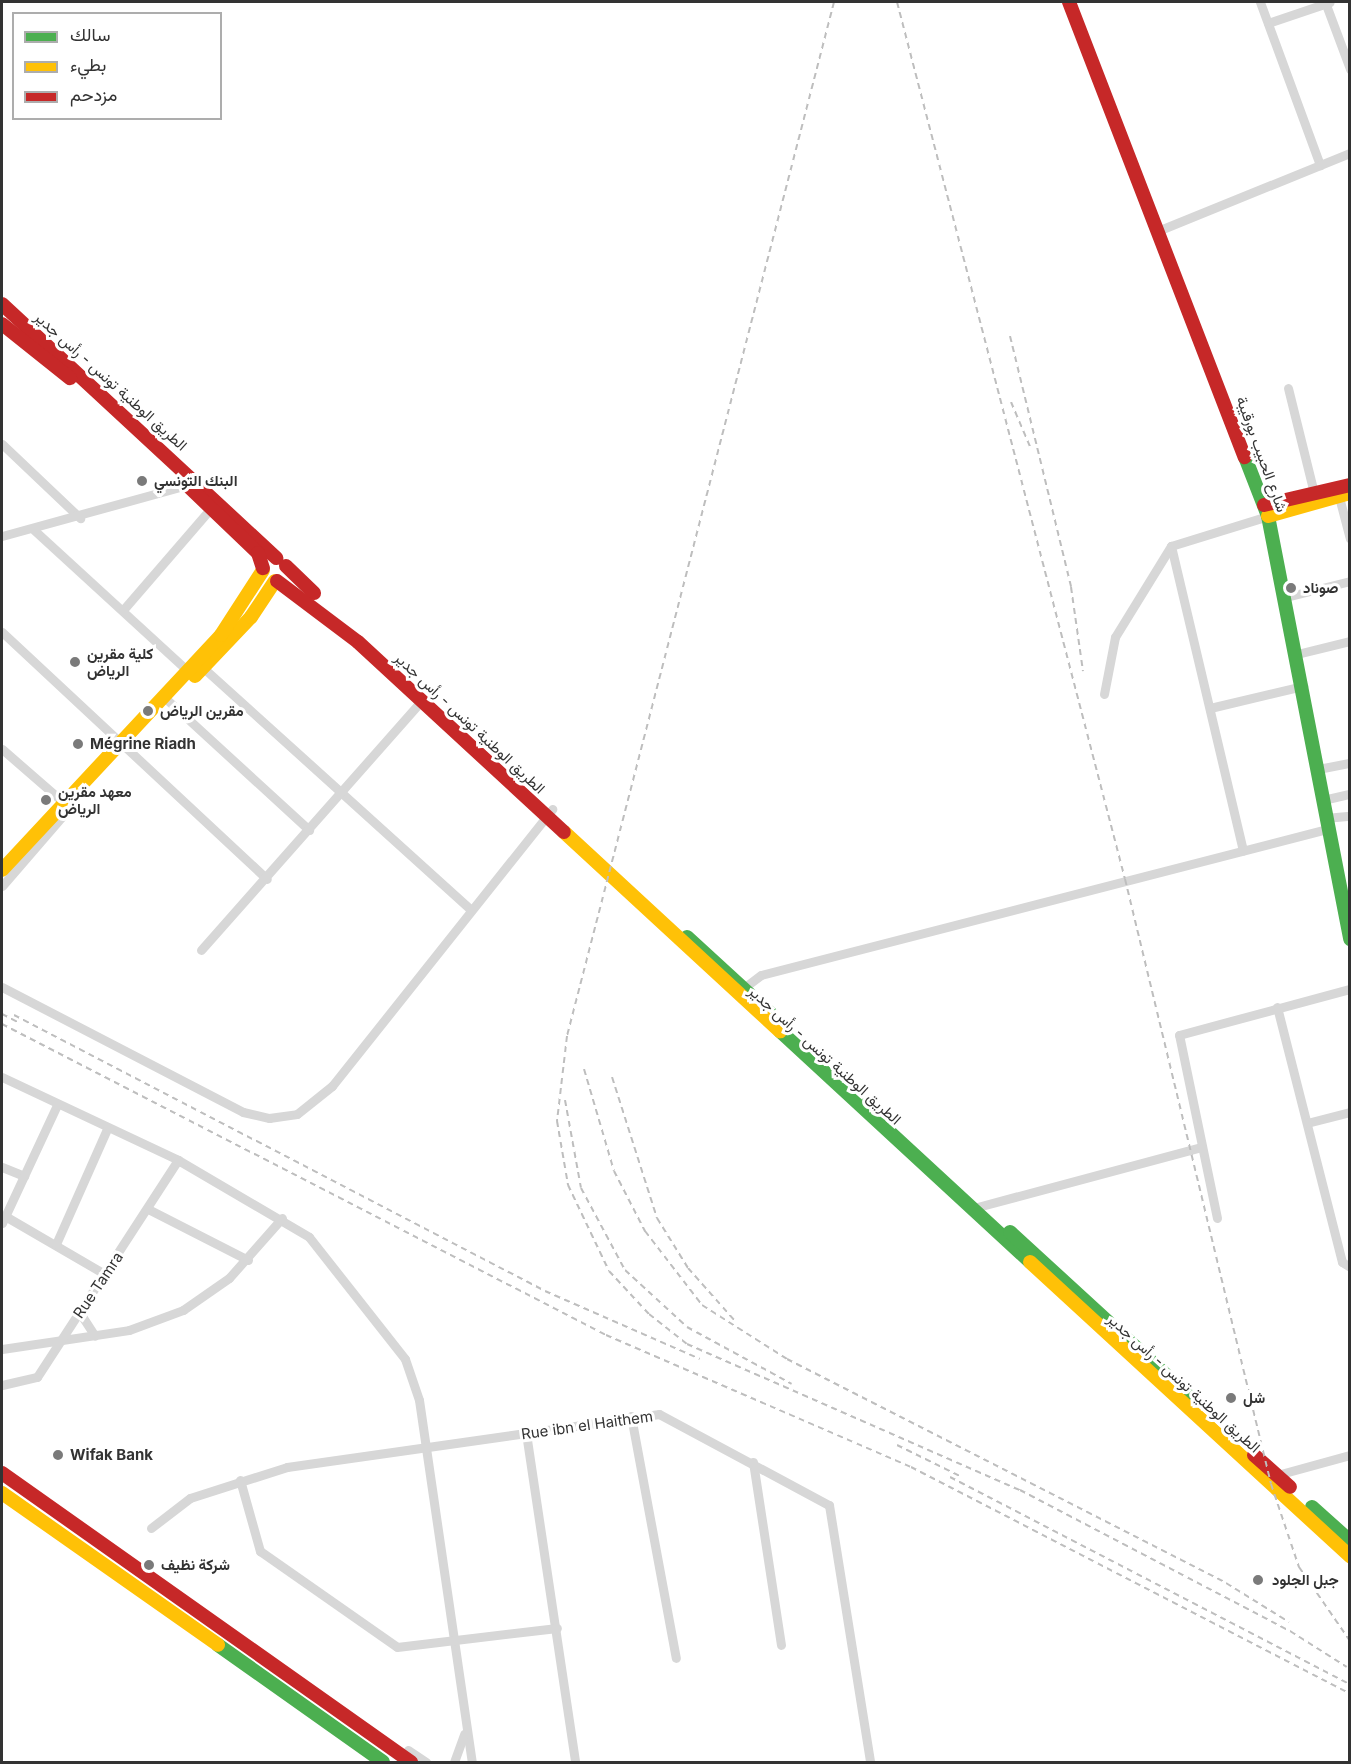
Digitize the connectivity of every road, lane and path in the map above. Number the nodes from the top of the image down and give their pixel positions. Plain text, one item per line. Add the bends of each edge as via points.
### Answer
1 (1069, 2) edge
2 (1260, 2) edge
3 (1328, 2) edge
4 (1268, 23) junction
5 (1350, 69) edge
6 (1350, 153) edge
7 (1320, 165) junction
8 (1160, 230) junction
9 (2, 304) edge
10 (2, 324) edge
11 (1288, 388) dead end
12 (2, 444) edge
13 (187, 485) junction
14 (1350, 485) edge
15 (1314, 493) junction
16 (1344, 495) edge
17 (211, 508) junction
18 (1266, 511) junction
19 (80, 518) junction
20 (34, 530) junction
21 (2, 536) edge
22 (1350, 539) edge
23 (1171, 546) junction
24 (281, 562) junction
25 (263, 569) junction
26 (276, 581) junction
27 (1350, 581) edge
28 (1286, 597) junction
29 (123, 610) junction
30 (2, 632) edge
31 (1350, 641) edge
32 (1297, 654) junction
33 (195, 669) junction
34 (1303, 686) junction
35 (1104, 694) dead end
36 (167, 700) junction
37 (422, 702) junction
38 (1210, 708) junction
39 (123, 746) junction
40 (2, 749) edge
41 (1350, 763) edge
42 (1318, 769) junction
43 (342, 793) junction
44 (1350, 794) edge
45 (1323, 800) junction
46 (67, 804) junction
47 (549, 812) junction
48 (1350, 816) edge
49 (1326, 823) junction
50 (309, 830) junction
51 (1243, 851) junction
52 (2, 870) edge
53 (267, 879) junction
54 (2, 886) edge
55 (471, 910) junction
56 (1350, 939) edge
57 (201, 950) dead end
58 (2, 987) edge
59 (1350, 989) edge
60 (740, 992) junction
61 (1277, 1007) junction
62 (2, 1077) edge
63 (57, 1105) junction
64 (1350, 1112) edge
65 (1307, 1123) junction
66 (107, 1129) junction
67 (1202, 1147) junction
68 (178, 1160) junction
69 (2, 1167) edge
70 (24, 1176) junction
71 (975, 1207) junction
72 (150, 1210) junction
73 (282, 1218) junction
74 (1217, 1218) dead end
75 (3, 1220) edge
76 (56, 1244) junction
77 (248, 1260) junction
78 (1350, 1267) edge
79 (103, 1273) junction
80 (80, 1313) junction
81 (95, 1336) junction
82 (55, 1344) junction
83 (2, 1349) edge
84 (2, 1385) edge
85 (631, 1416) junction
86 (526, 1433) junction
87 (424, 1450) junction
88 (1350, 1455) edge
89 (753, 1462) junction
90 (2, 1474) edge
91 (1277, 1475) junction
92 (240, 1480) junction
93 (2, 1493) edge
94 (2, 1501) edge
95 (151, 1528) dead end
96 (1350, 1541) edge
97 (1350, 1556) edge
98 (557, 1628) junction
99 (452, 1643) junction
100 (781, 1645) dead end
101 (676, 1658) dead end
102 (464, 1729) junction
103 (370, 1762) edge
104 (383, 1762) edge
105 (411, 1762) edge
106 (426, 1762) edge
107 (454, 1762) edge
108 (472, 1762) edge
109 (575, 1762) edge
110 (870, 1762) edge

1 - 8 main road, شارع الحبيب بورقيبة
2 - 4 street
3 - 4 street
3 - 5 street
4 - 7 street
6 - 7 street
7 - 8 street
8 - 18 main road, شارع الحبيب بورقيبة
9 - 24 main road, الطريق الوطنية تونس - رأس جدير
10 - 13 main road, الطريق الوطنية تونس - رأس جدير
11 - 15 street
12 - 19 street
13 - 17 main road, الطريق الوطنية تونس - رأس جدير
13 - 19 street
14 - 15 main road
15 - 18 main road
16 - 18 main road
16 - 22 street
17 - 25 main road, الطريق الوطنية تونس - رأس جدير via 258,553
17 - 29 street
18 - 23 street
18 - 28 main road, شارع الحبيب بورقيبة
19 - 20 street
20 - 21 street
20 - 29 street
23 - 35 street via 1115,637
23 - 38 street
24 - 25 main road
24 - 26 main road
24 - 47 main road, الطريق الوطنية تونس - رأس جدير
25 - 26 main road, الطريق الوطنية تونس - رأس جدير
25 - 33 main road via 242,610
26 - 33 main road via 251,617
26 - 37 main road, الطريق الوطنية تونس - رأس جدير via 318,606
27 - 28 street
28 - 32 main road, شارع الحبيب بورقيبة
29 - 33 street
30 - 39 street
31 - 32 street
32 - 34 main road, شارع الحبيب بورقيبة
33 - 36 main road
33 - 43 street
34 - 38 street
34 - 42 main road, شارع الحبيب بورقيبة
36 - 39 main road
36 - 50 street
37 - 43 street
37 - 47 main road, الطريق الوطنية تونس - رأس جدير
38 - 51 street
39 - 46 main road
39 - 53 street
40 - 46 street
41 - 42 street
42 - 45 main road, شارع الحبيب بورقيبة
43 - 50 street
43 - 55 street
44 - 45 street
45 - 49 main road, شارع الحبيب بورقيبة
46 - 52 main road
46 - 54 street
47 - 55 street
47 - 60 main road, الطريق الوطنية تونس - رأس جدير
48 - 49 street
49 - 51 street
49 - 56 main road, شارع الحبيب بورقيبة
50 - 53 street
51 - 60 street via 761,975
53 - 57 street
55 - 58 street via 325,1095 288,1116 243,1112
59 - 61 street
60 - 71 main road, الطريق الوطنية تونس - رأس جدير
61 - 65 street
61 - 67 street via 1179,1035
62 - 63 street
63 - 66 street
63 - 70 street
64 - 65 street
65 - 78 street via 1342,1262
66 - 68 street
66 - 76 street
67 - 71 street
67 - 74 street
68 - 72 street, Rue Tamra
68 - 73 street
69 - 70 street
70 - 75 street
71 - 91 main road, الطريق الوطنية تونس - رأس جدير
71 - 97 main road, الطريق الوطنية تونس - رأس جدير
72 - 77 street
72 - 79 street, Rue Tamra
73 - 77 street
73 - 87 street via 317,1244 405,1359 415,1381
75 - 76 street
76 - 79 street
77 - 81 street via 183,1310
79 - 80 street, Rue Tamra
80 - 81 street
80 - 82 street, Rue Tamra
81 - 82 street
82 - 83 street
82 - 84 street, Rue Tamra via 37,1377
85 - 86 street, Rue ibn el Haithem
85 - 89 street, Rue ibn el Haithem via 659,1414
85 - 101 street
86 - 87 street, Rue ibn el Haithem
86 - 98 street
87 - 92 street, Rue ibn el Haithem via 287,1467
87 - 99 street
88 - 91 street
89 - 100 street
89 - 110 street, Rue ibn el Haithem via 822,1498 832,1511
90 - 105 main road
90 - 106 street via 27,1480
91 - 96 main road, الطريق الوطنية تونس - رأس جدير
92 - 95 street, Rue ibn el Haithem via 190,1498
92 - 99 street via 260,1551 397,1647
93 - 104 main road
94 - 103 street
98 - 99 street
98 - 109 street
99 - 102 street
102 - 107 street
102 - 108 street

